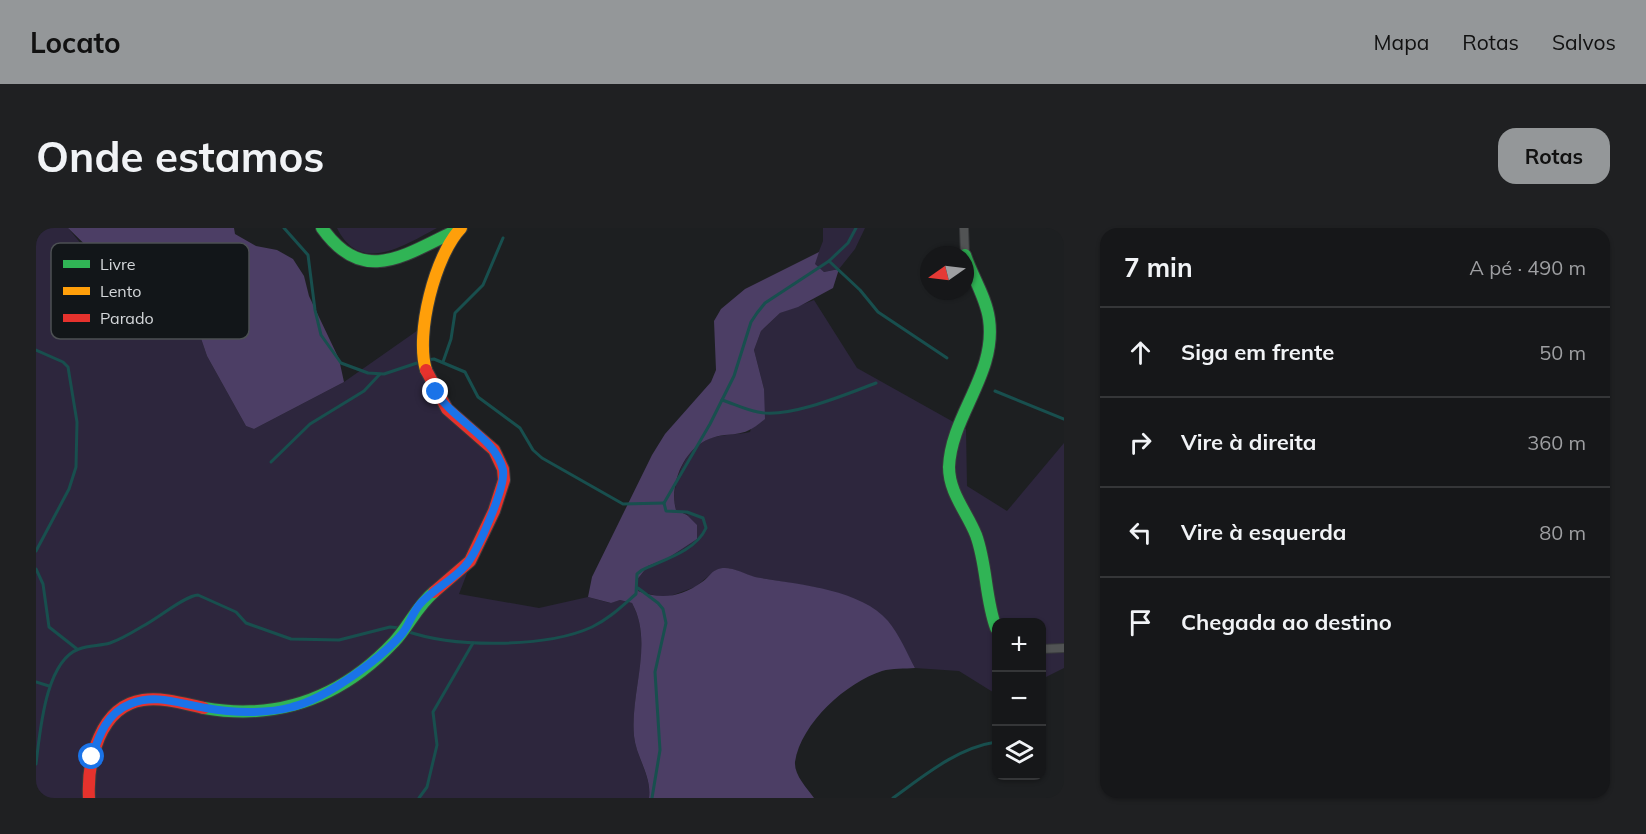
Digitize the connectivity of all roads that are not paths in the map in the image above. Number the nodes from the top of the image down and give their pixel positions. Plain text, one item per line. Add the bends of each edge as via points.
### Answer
1 (322, 228) edge
2 (964, 228) edge
3 (459, 229) edge
4 (965, 246) edge
5 (974, 276) edge
6 (992, 618) edge
7 (1064, 648) edge
8 (1046, 649) edge
9 (89, 798) edge

1 - 3 street via 346,256 367,262 395,258
2 - 4 street
3 - 9 street via 442,248 439,258 422,354 442,401 489,444 503,470 502,488 470,561 418,606 392,645 308,701 292,707 243,710 149,699 117,711 97,741 89,773
5 - 6 street via 986,303 991,336 973,400 956,436 949,480 976,535
7 - 8 street

